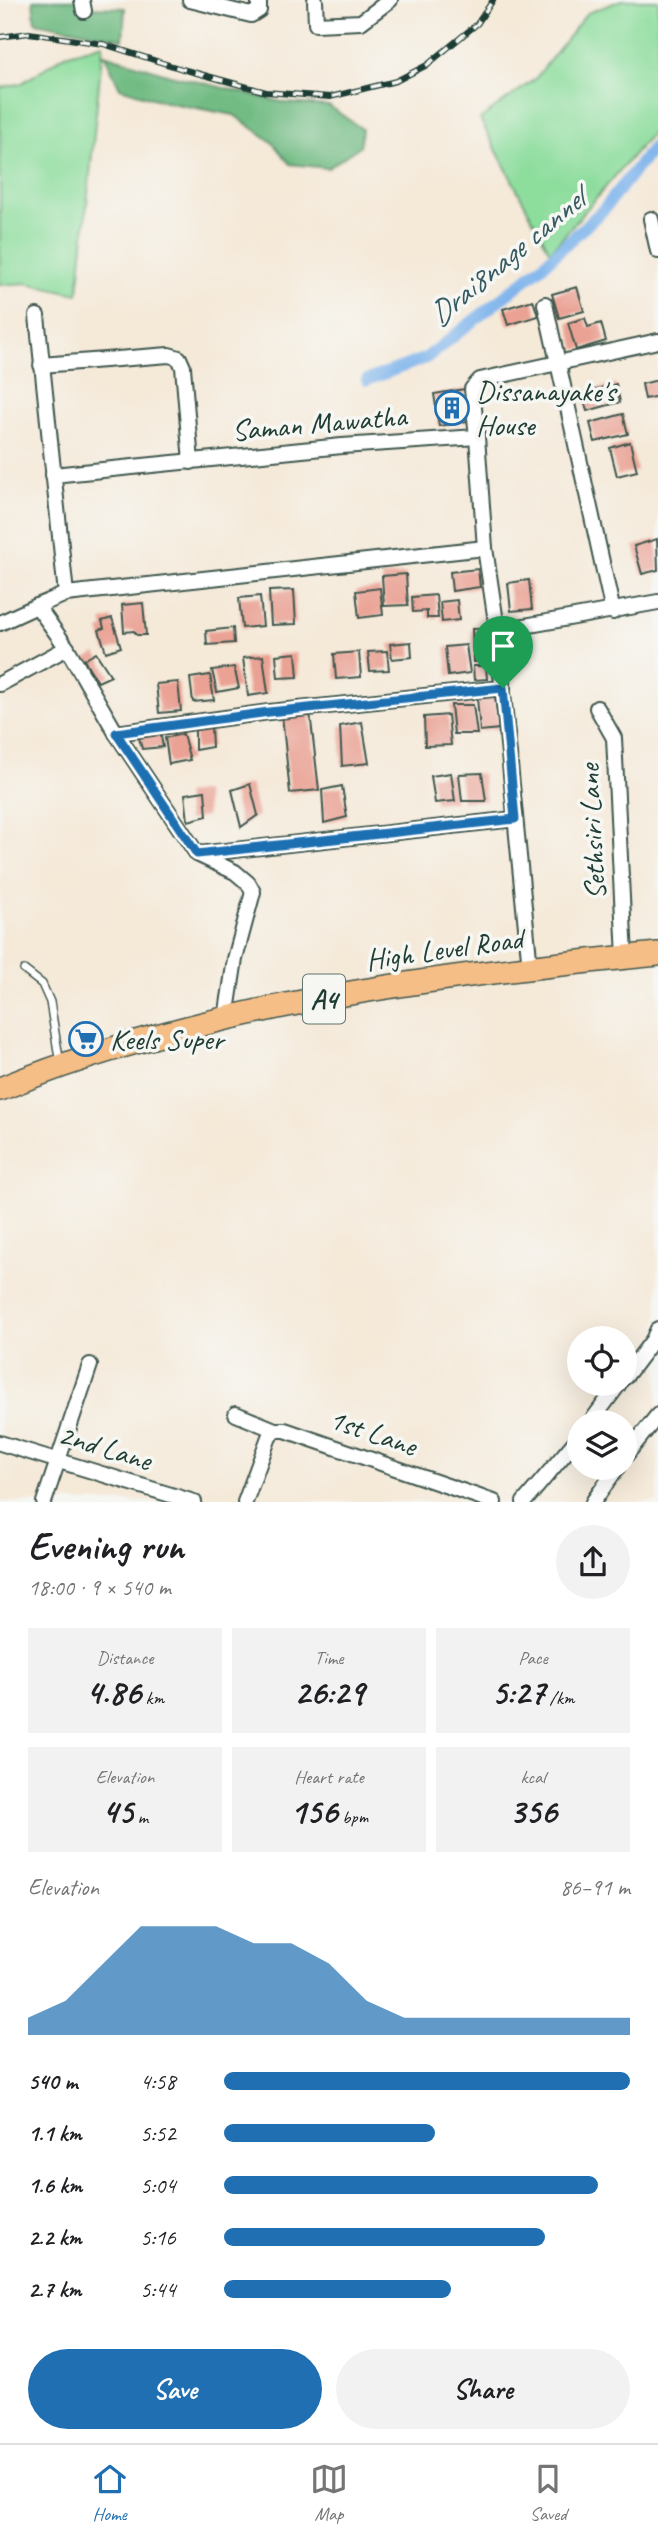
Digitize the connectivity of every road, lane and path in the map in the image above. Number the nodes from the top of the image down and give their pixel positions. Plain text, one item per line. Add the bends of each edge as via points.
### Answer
1 (190, 0) edge
2 (259, 0) edge
3 (315, 0) edge
4 (390, 0) edge
5 (651, 219) dead end
6 (658, 251) edge
7 (545, 304) dead end
8 (37, 316) dead end
9 (658, 341) edge
10 (558, 363) junction
11 (41, 365) junction
12 (477, 437) junction
13 (191, 462) junction
14 (53, 475) junction
15 (485, 548) junction
16 (66, 594) junction
17 (658, 602) edge
18 (37, 606) junction
19 (612, 612) junction
20 (0, 623) edge
21 (497, 631) junction
22 (67, 648) junction
23 (0, 684) edge
24 (503, 688) junction
25 (597, 708) dead end
26 (116, 733) junction
27 (515, 819) junction
28 (197, 854) junction
29 (658, 954) edge
30 (625, 957) junction
31 (530, 968) junction
32 (23, 970) dead end
33 (226, 1018) junction
34 (60, 1064) junction
35 (0, 1089) edge
36 (658, 1329) edge
37 (637, 1361) edge
38 (90, 1365) dead end
39 (236, 1414) dead end
40 (658, 1415) edge
41 (275, 1430) junction
42 (637, 1442) edge
43 (0, 1443) edge
44 (567, 1451) edge
45 (59, 1459) junction
46 (609, 1480) edge
47 (44, 1502) edge
48 (194, 1502) edge
49 (246, 1502) edge
50 (494, 1502) edge
51 (524, 1502) edge
52 (593, 1502) edge

1 - 2 street via 251,15 259,10
3 - 4 street via 316,24 361,22
5 - 6 street
7 - 10 street
8 - 11 street
9 - 10 street
10 - 12 street via 480,380 472,389
10 - 19 street
11 - 13 street via 169,355 179,358
11 - 14 street
12 - 13 street, Saman Mawatha
12 - 15 street
13 - 14 street, Saman Mawatha
14 - 16 street
15 - 16 street
15 - 21 street
16 - 18 street
17 - 19 street
18 - 20 street
18 - 22 street
19 - 21 street
21 - 24 street
22 - 23 street
22 - 26 street
24 - 26 street
24 - 27 street
25 - 30 street, Sethsiri Lane via 614,738
26 - 28 street
27 - 28 street
27 - 31 street
28 - 33 street via 235,872 253,892 235,958
29 - 30 highway, High Level Road / A4
30 - 31 highway, High Level Road / A4
31 - 33 highway, High Level Road / A4 via 398,985
32 - 34 lane via 42,984 50,1002
33 - 34 highway, High Level Road / A4
34 - 35 highway, High Level Road / A4
36 - 37 street
38 - 45 street
39 - 41 street, 1st Lane
40 - 42 street
41 - 49 street via 268,1437
41 - 50 street, 1st Lane
43 - 45 street, 2nd Lane
44 - 51 street
45 - 47 street
45 - 48 street, 2nd Lane
46 - 52 street

